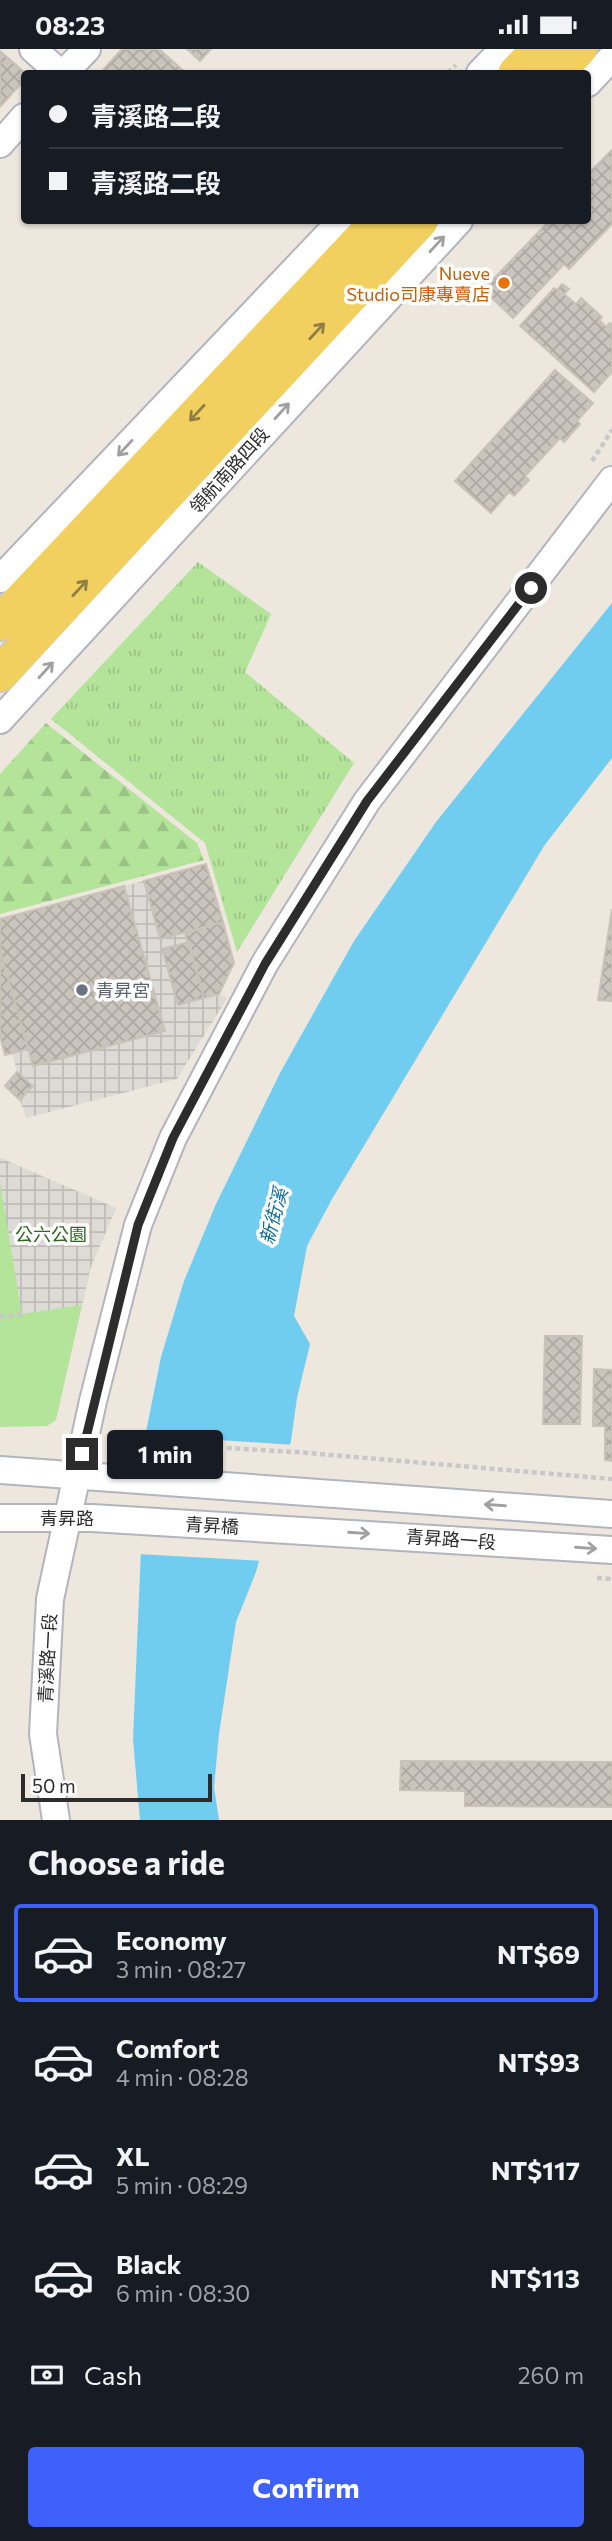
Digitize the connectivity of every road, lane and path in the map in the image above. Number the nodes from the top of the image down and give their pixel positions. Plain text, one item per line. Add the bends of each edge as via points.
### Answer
1 (33, 49) edge
2 (88, 49) edge
3 (503, 49) edge
4 (538, 49) edge
5 (579, 49) edge
6 (612, 57) edge
7 (58, 70) edge
8 (65, 70) edge
9 (483, 70) edge
10 (519, 70) edge
11 (559, 70) edge
12 (591, 80) edge
13 (21, 120) edge
14 (0, 145) edge
15 (338, 224) edge
16 (374, 224) edge
17 (417, 224) edge
18 (456, 224) edge
19 (612, 480) edge
20 (0, 579) edge
21 (0, 623) edge
22 (0, 674) edge
23 (0, 720) edge
24 (22, 1314) dead end
25 (0, 1317) edge
26 (108, 1435) dead end
27 (0, 1470) edge
28 (612, 1479) edge
29 (136, 1480) joint
30 (72, 1497) junction
31 (612, 1514) edge
32 (0, 1518) edge
33 (133, 1521) joint
34 (291, 1529) joint
35 (612, 1550) edge
36 (56, 1820) edge

1 - 7 street
2 - 8 street
3 - 9 street
4 - 10 main road
5 - 11 main road
6 - 12 street
13 - 14 street
15 -> 20 street
16 -> 21 main road
22 -> 17 main road, 領航南路四段
23 -> 18 street, 領航南路四段
19 - 30 street, 青溪路一段 via 367,801 259,975 173,1138 138,1225
24 - 25 path
26 - 28 path via 138,1443
27 - 30 street, 青昇路
29 - 30 street, 青昇路
31 -> 29 street, 青昇路一段
30 - 32 street, 青昇路
30 - 33 street, 青昇路
30 - 36 street, 青溪路一段 via 50,1599 43,1734
33 - 34 street, 青昇橋
34 -> 35 street, 青昇路一段

